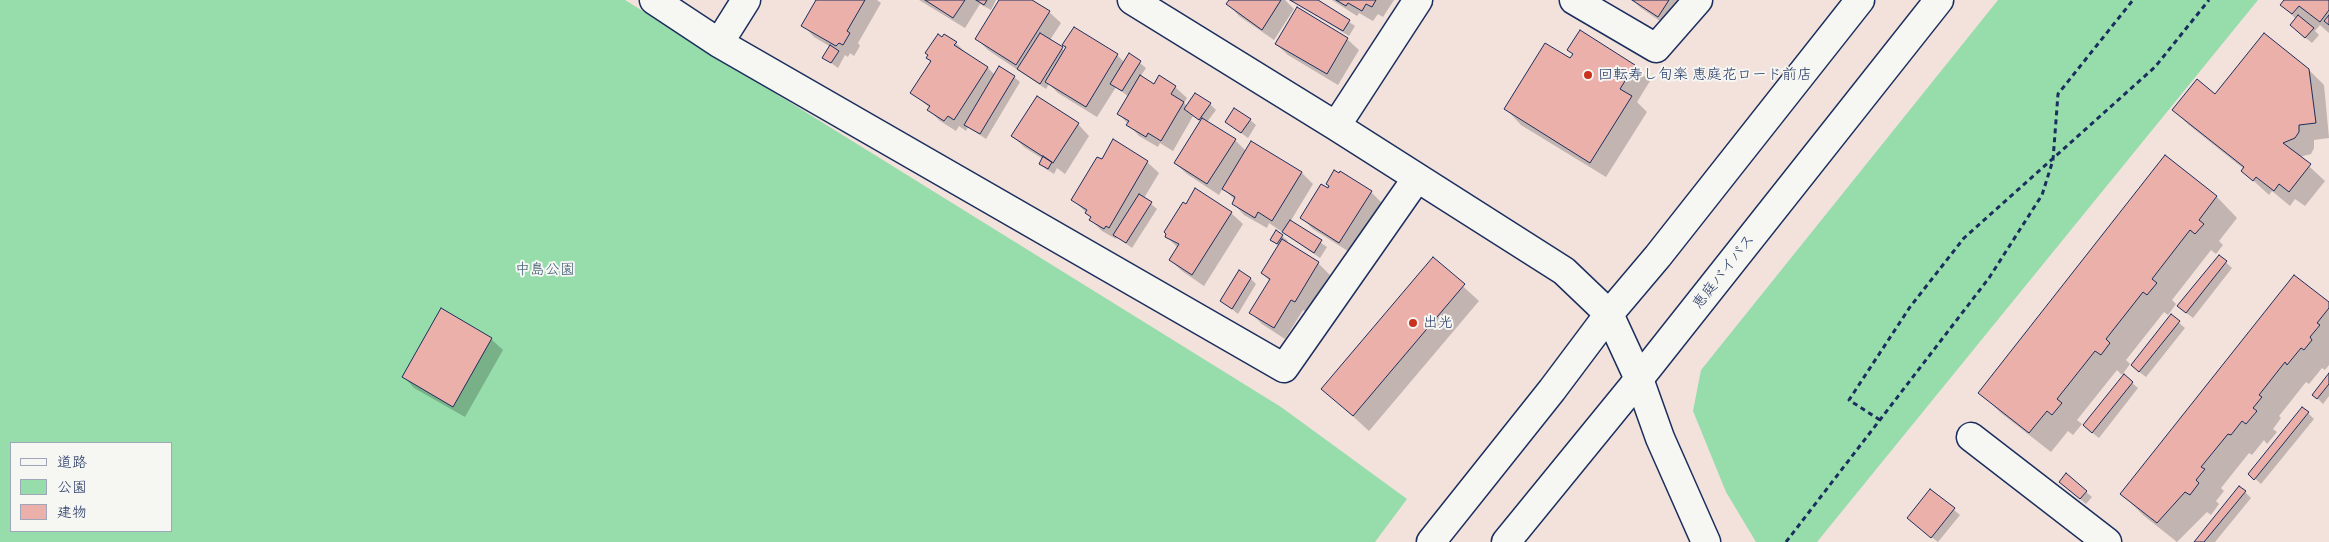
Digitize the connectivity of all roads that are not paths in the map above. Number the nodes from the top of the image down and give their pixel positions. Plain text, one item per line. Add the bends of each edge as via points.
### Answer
1 (654, 0) edge
2 (746, 0) edge
3 (1132, 0) edge
4 (1418, 0) edge
5 (1574, 0) edge
6 (1698, 0) edge
7 (1860, 0) edge
8 (1940, 0) edge
9 (1161, 7) edge
10 (718, 42) junction
11 (1336, 126) junction
12 (1417, 178) junction
13 (1609, 314) junction
14 (1639, 379) junction
15 (1971, 437) dead end
16 (1432, 542) edge
17 (1506, 542) edge
18 (1706, 542) edge
19 (2107, 542) edge

1 - 10 main road
2 - 10 main road
3 - 9 main road
4 - 11 main road
5 - 6 main road via 1656,48
7 - 13 main road
8 - 14 main road, 恵庭バイパス
9 - 11 main road
10 - 12 main road via 1284,368
11 - 12 main road
12 - 13 main road via 1564,271
13 - 14 main road
13 - 16 main road
14 - 17 main road, 恵庭バイパス
14 - 18 main road via 1660,438
15 - 19 main road

